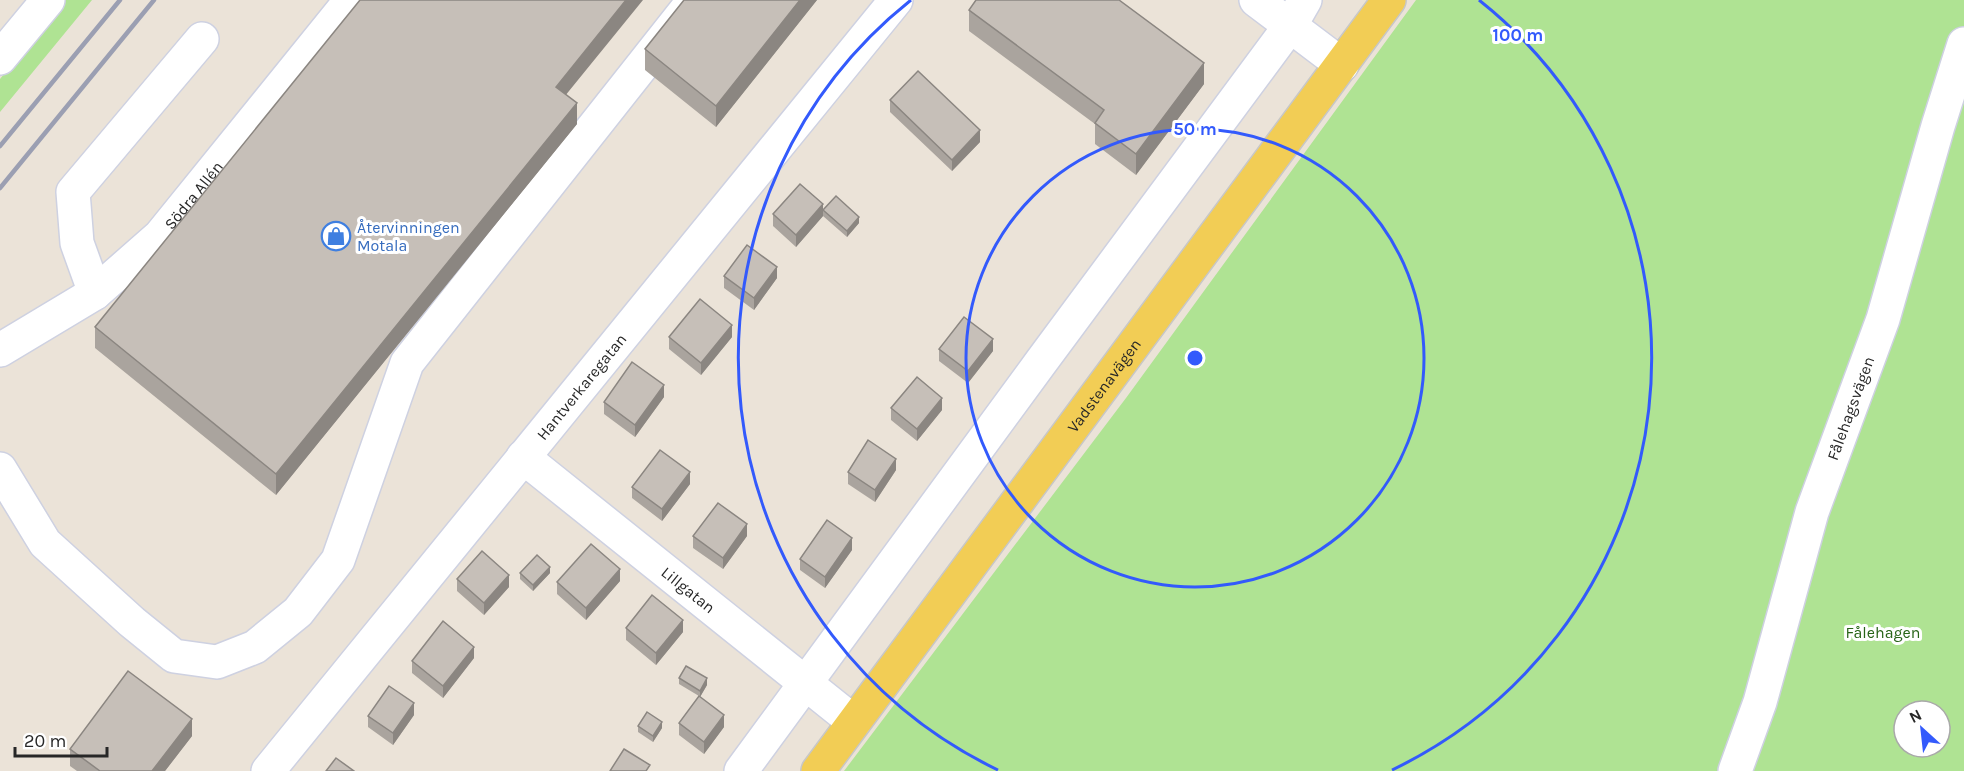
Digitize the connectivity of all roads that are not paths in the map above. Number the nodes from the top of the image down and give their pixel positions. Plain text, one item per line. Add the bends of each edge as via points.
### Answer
1 (48, 0) edge
2 (351, 0) edge
3 (694, 0) edge
4 (896, 0) edge
5 (1256, 0) edge
6 (1389, 0) edge
7 (1298, 13) edge
8 (202, 39) dead end
9 (1964, 44) edge
10 (0, 58) edge
11 (1342, 64) junction
12 (95, 293) junction
13 (0, 350) edge
14 (523, 457) junction
15 (0, 469) edge
16 (806, 683) junction
17 (854, 722) junction
18 (268, 771) edge
19 (741, 771) edge
20 (818, 771) edge
21 (1735, 771) edge

1 - 10 street
2 - 12 street, Södra Allén via 160,236
3 - 15 street via 407,363 338,560 298,612 255,647 217,662 174,656 45,543
4 - 14 street, Hantverkaregatan
5 - 7 street
6 - 11 main road, Vadstenavägen
7 - 11 street
7 - 16 street
8 - 12 street via 73,192 77,243
9 - 21 street, Fålehagsvägen via 1883,319 1812,512 1760,702
11 - 17 main road, Vadstenavägen
12 - 13 street, Södra Allén
14 - 16 street, Lillgatan
14 - 18 street, Hantverkaregatan
16 - 17 street, Lillgatan
16 - 19 street
17 - 20 main road, Vadstenavägen

